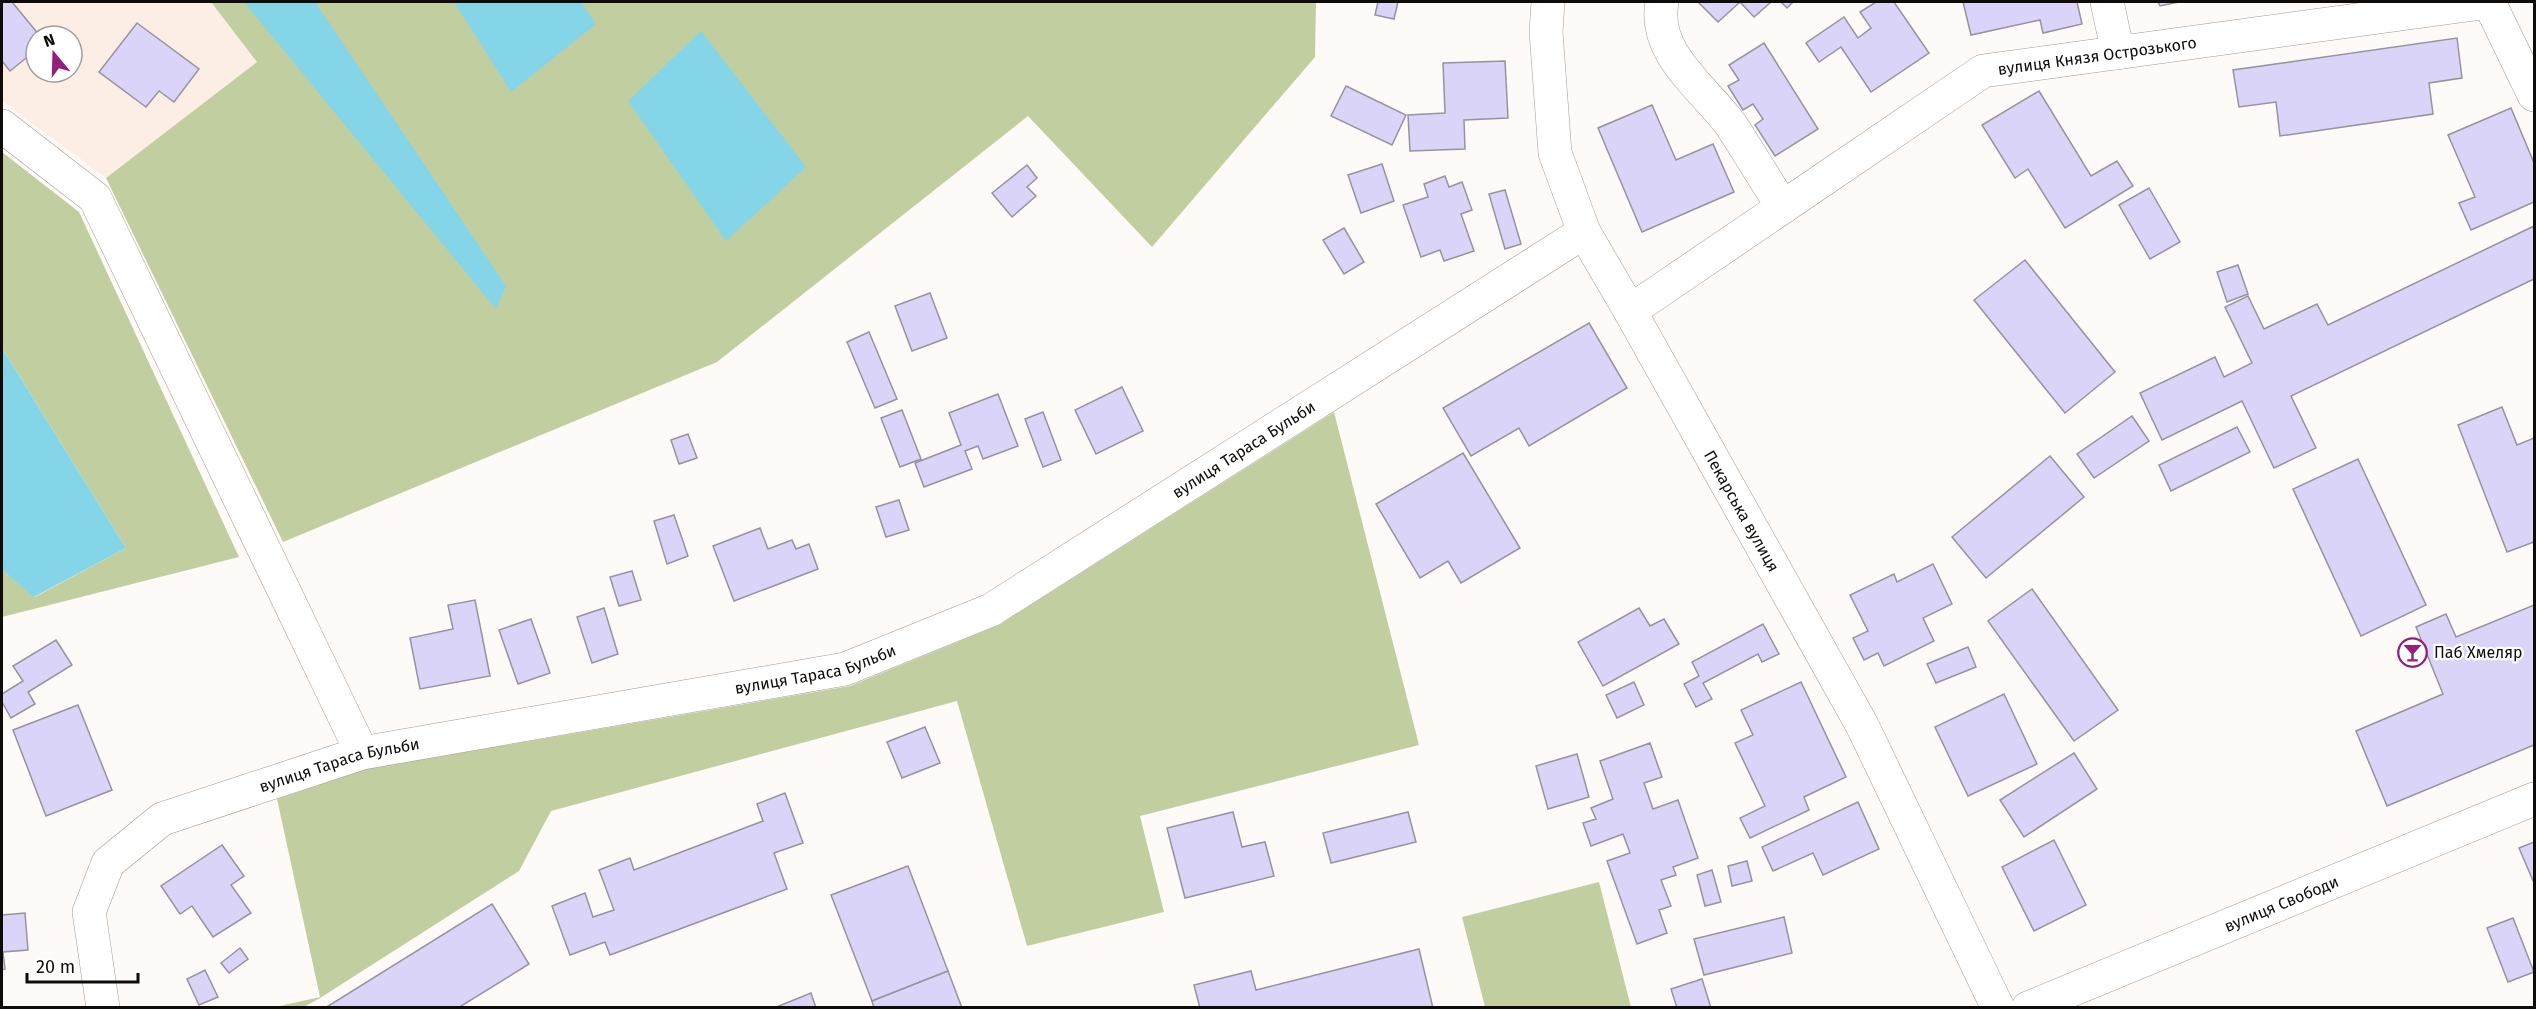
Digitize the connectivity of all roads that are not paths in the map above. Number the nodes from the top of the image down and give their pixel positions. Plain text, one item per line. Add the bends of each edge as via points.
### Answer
1 (1548, 2) edge
2 (1662, 2) edge
3 (2107, 2) edge
4 (2489, 2) edge
5 (2118, 53) junction
6 (2533, 86) edge
7 (2, 126) edge
8 (1783, 207) junction
9 (1584, 232) junction
10 (1630, 311) junction
11 (362, 753) junction
12 (2535, 799) edge
13 (103, 1008) edge
14 (1998, 1008) edge
15 (2028, 1008) edge

1 - 9 street, Пекарська вулиця via 1546,32 1555,153
2 - 8 street via 1659,18 1672,56 1730,124
3 - 5 street
4 - 5 street, вулиця Князя Острозького
4 - 6 street
5 - 8 street, вулиця Князя Острозького via 1983,71
7 - 11 street via 95,198
8 - 10 street, вулиця Князя Острозького
9 - 10 street, Пекарська вулиця
9 - 11 street, вулиця Тараса Бульби via 991,610 845,669
10 - 14 street, Пекарська вулиця via 1862,725
11 - 13 street, вулиця Тараса Бульби via 162,819 108,863 89,912
12 - 15 street, вулиця Свободи

